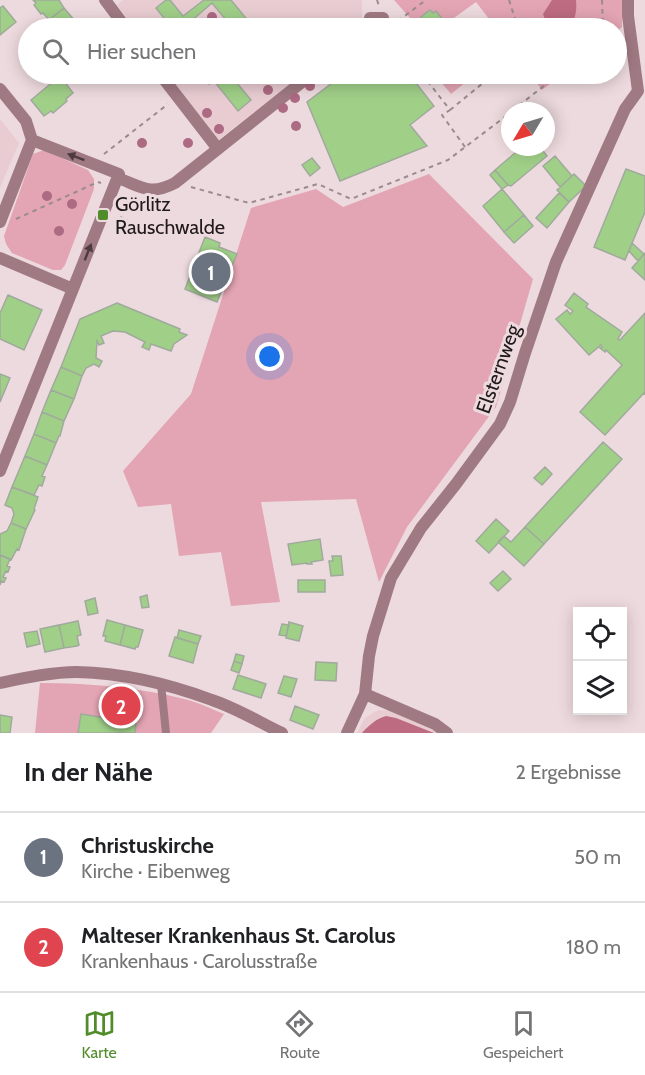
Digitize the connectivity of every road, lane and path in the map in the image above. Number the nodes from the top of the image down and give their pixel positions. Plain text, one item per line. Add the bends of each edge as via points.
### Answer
1 (105, 0) edge
2 (426, 0) edge
3 (510, 0) edge
4 (602, 0) edge
5 (628, 0) edge
6 (118, 18) edge
7 (370, 18) edge
8 (383, 18) dead end
9 (402, 18) edge
10 (515, 18) edge
11 (603, 18) edge
12 (167, 84) edge
13 (299, 84) edge
14 (430, 84) edge
15 (482, 84) edge
16 (546, 84) edge
17 (0, 89) edge
18 (642, 92) edge
19 (177, 97) junction
20 (524, 102) edge
21 (450, 110) junction
22 (501, 120) edge
23 (32, 140) junction
24 (465, 147) junction
25 (218, 149) junction
26 (92, 163) junction
27 (116, 183) junction
28 (175, 183) junction
29 (5, 222) edge
30 (0, 258) edge
31 (73, 289) junction
32 (0, 471) edge
33 (0, 683) edge
34 (161, 684) junction
35 (365, 694) junction
36 (165, 733) edge
37 (282, 733) edge
38 (347, 733) edge
39 (447, 733) edge

1 - 6 street
2 - 9 path
3 - 10 path
4 - 11 path
5 - 18 street, Elsternweg
7 - 8 street
12 - 19 street
13 - 25 street
14 - 21 path
15 - 21 path
16 - 20 path
17 - 23 street via 26,121
18 - 35 street, Elsternweg via 625,109 555,262 500,424 421,528 391,578 373,636
19 - 25 street
19 - 26 path
21 - 24 path via 442,115
22 - 24 path
26 -> 23 street
23 - 29 street
24 - 28 path via 448,160 351,199 318,184 249,203
25 - 28 street
26 - 27 street via 119,174
27 - 28 street via 153,191
27 - 29 path via 98,182
31 -> 27 street
30 - 31 street
31 - 32 street
33 - 34 street via 76,672
34 - 36 lane
34 - 37 street via 214,700
35 - 38 street, Elsternweg
35 - 39 street

